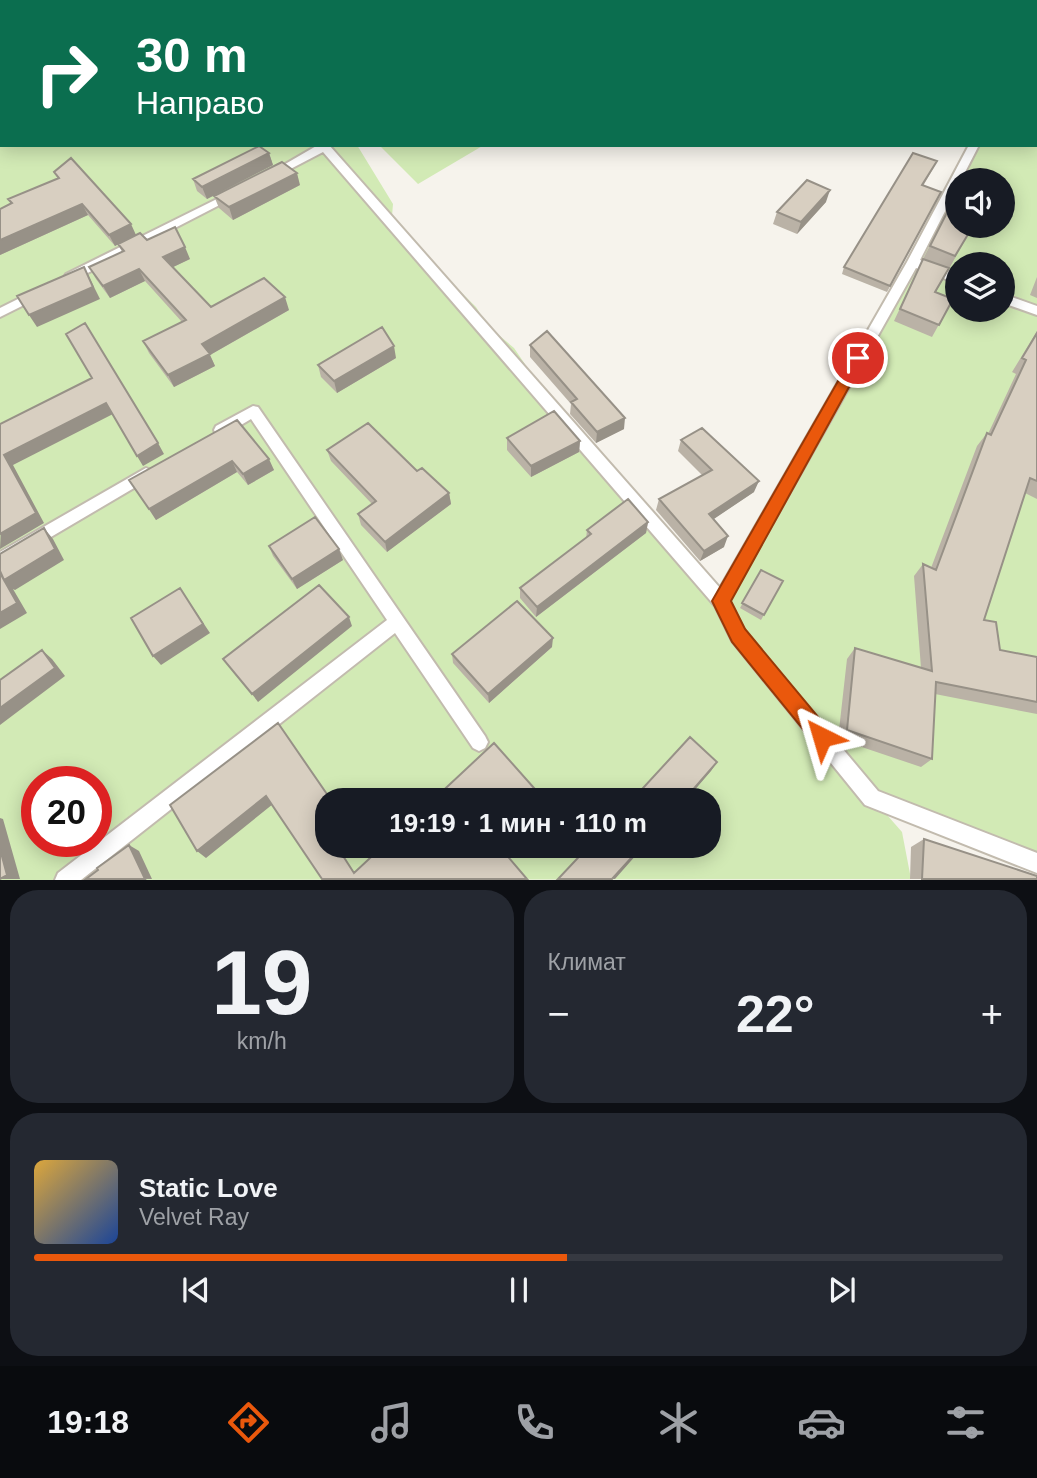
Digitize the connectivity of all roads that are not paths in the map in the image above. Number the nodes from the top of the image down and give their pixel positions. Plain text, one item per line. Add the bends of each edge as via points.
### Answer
1 (322, 147) edge
2 (325, 147) edge
3 (973, 147) edge
4 (264, 178) edge
5 (240, 190) edge
6 (913, 261) junction
7 (945, 274) edge
8 (60, 282) edge
9 (48, 288) edge
10 (1015, 303) edge
11 (1037, 312) edge
12 (0, 313) edge
13 (205, 440) edge
14 (156, 468) edge
15 (0, 560) edge
16 (721, 601) junction
17 (397, 622) junction
18 (479, 741) dead end
19 (1037, 863) edge
20 (65, 880) edge

1 - 4 lane
2 - 16 lane
3 - 6 lane
5 - 8 lane
6 - 7 lane
6 - 16 lane
9 - 12 lane
10 - 11 lane
13 - 17 lane via 253,411
14 - 15 lane
16 - 19 lane via 738,636 872,798
17 - 18 lane
17 - 20 lane

